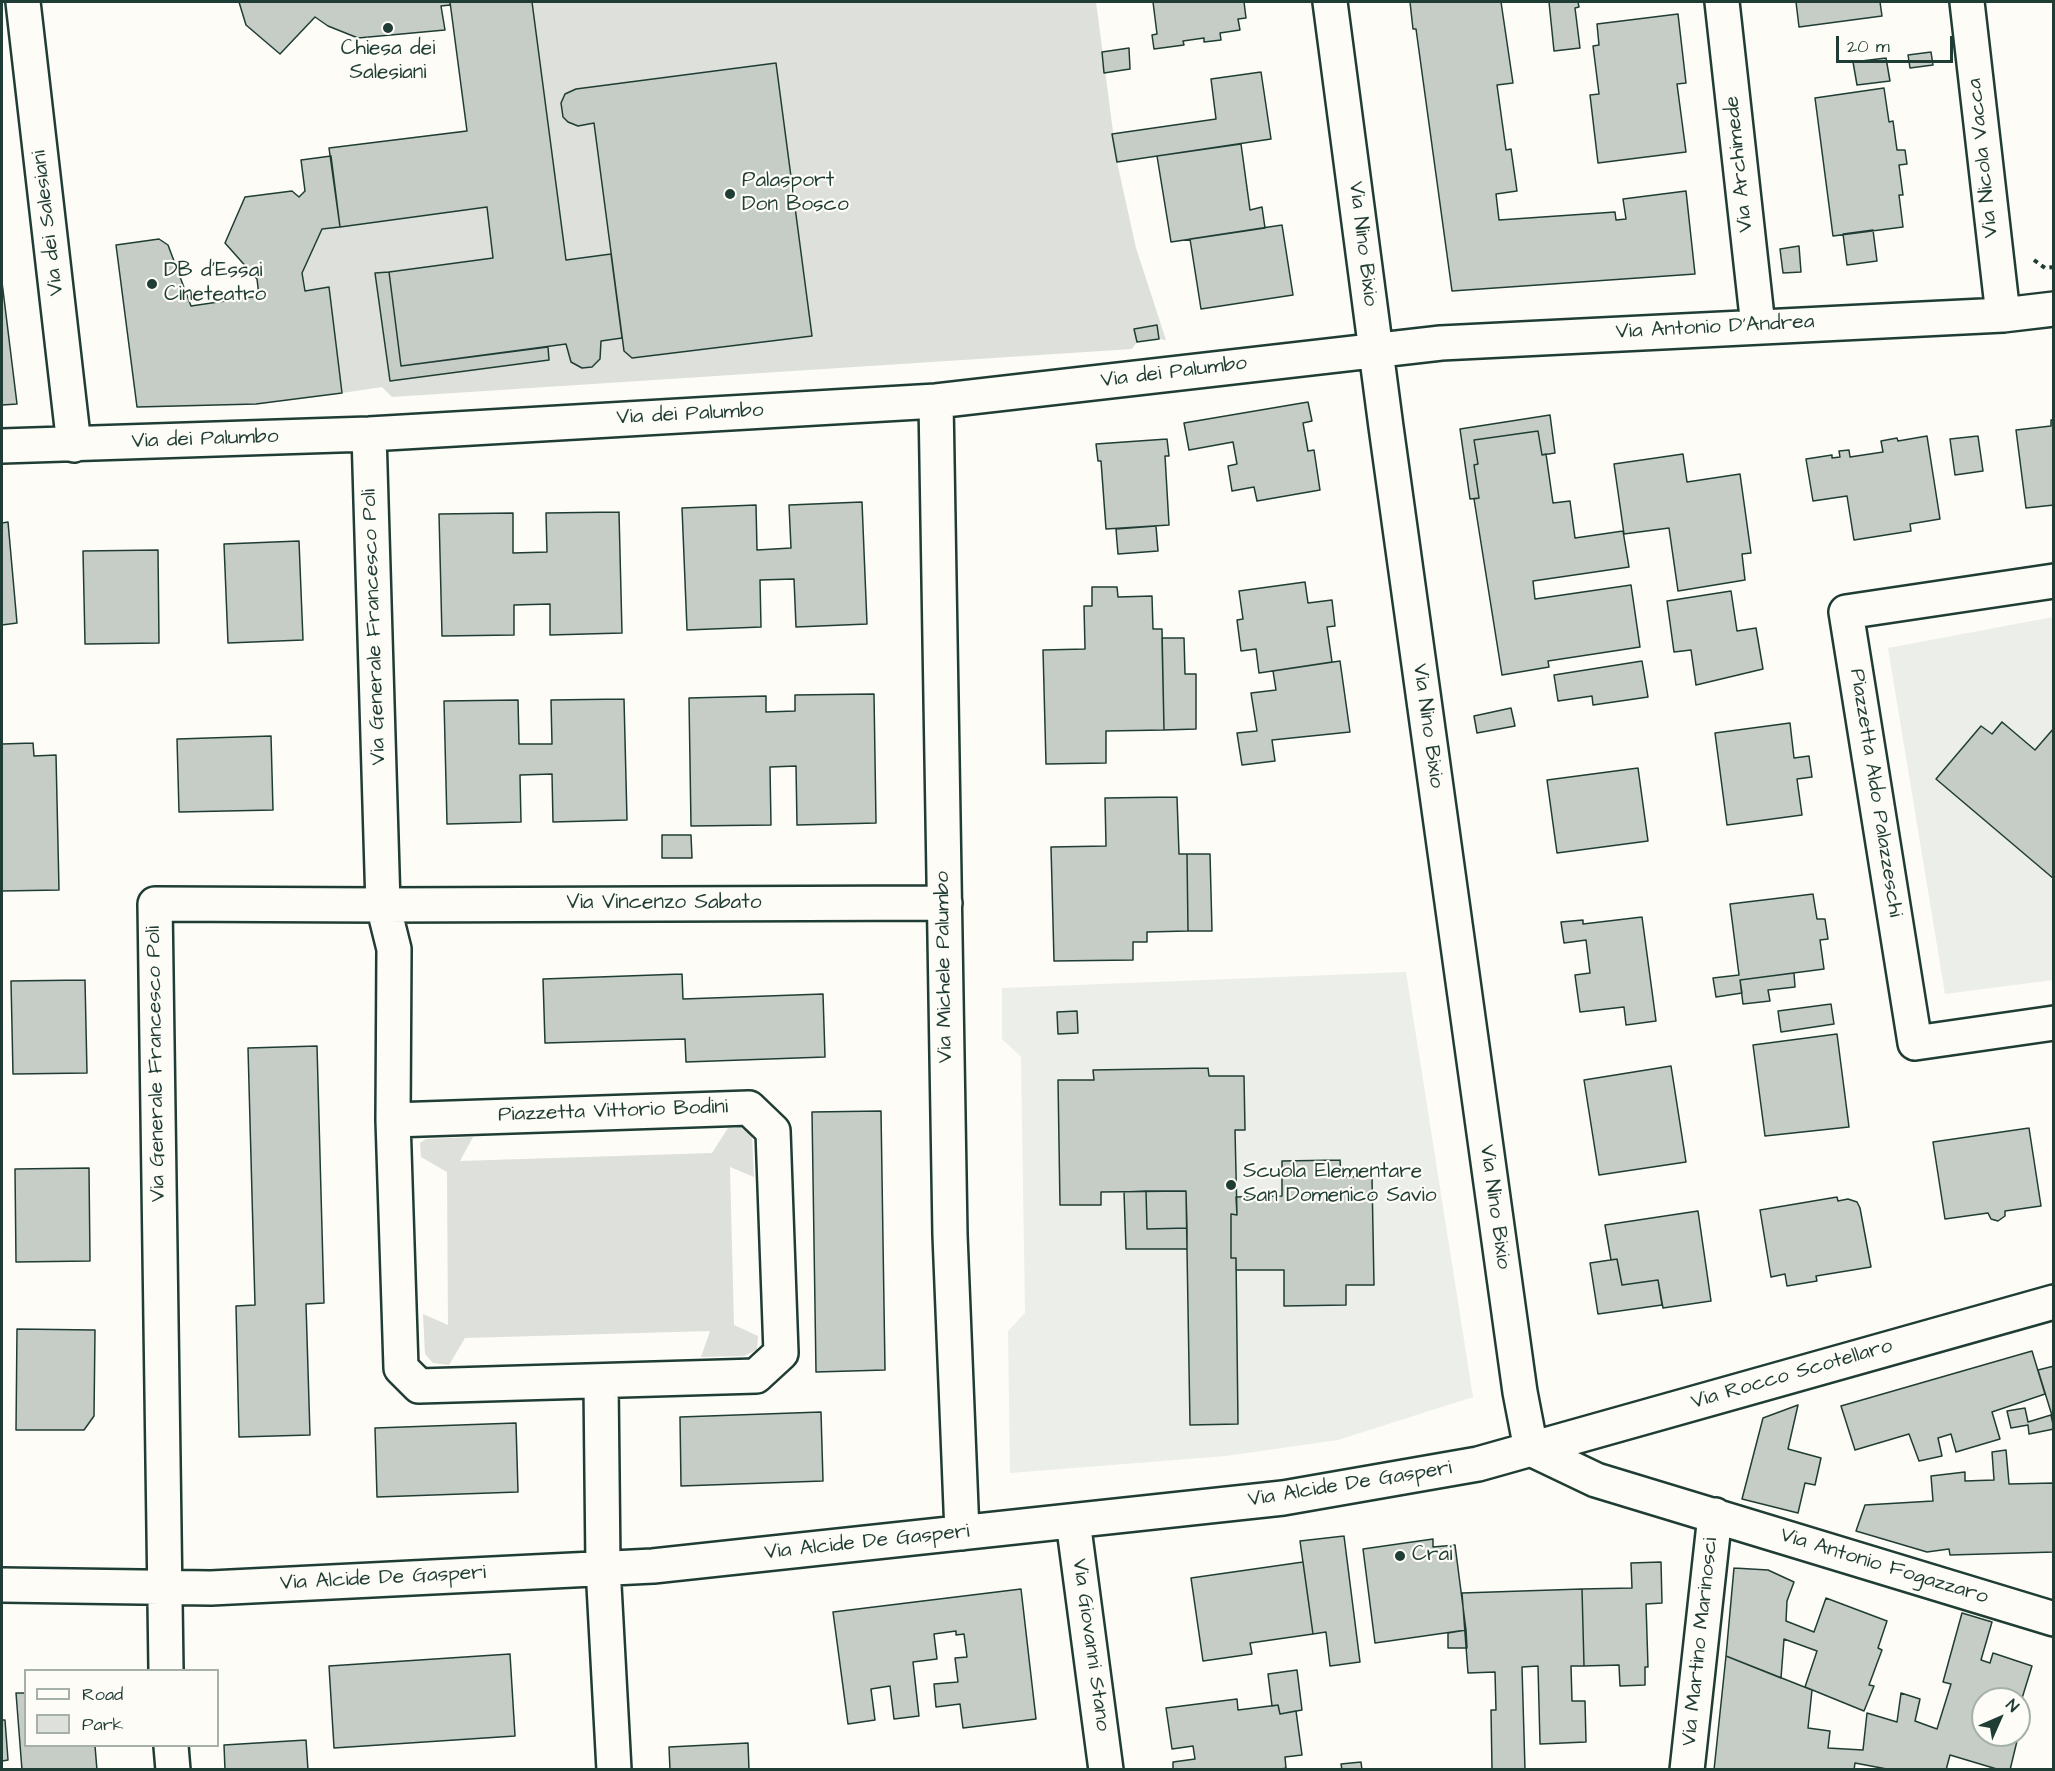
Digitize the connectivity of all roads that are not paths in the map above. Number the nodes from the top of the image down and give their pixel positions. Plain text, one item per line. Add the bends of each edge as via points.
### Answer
1 (23, 2) edge
2 (1330, 2) edge
3 (1722, 2) edge
4 (1967, 2) edge
5 (2054, 309) edge
6 (2003, 315) junction
7 (1758, 326) junction
8 (1376, 351) junction
9 (936, 401) junction
10 (369, 434) junction
11 (74, 445) junction
12 (2, 446) edge
13 (2054, 581) edge
14 (945, 903) junction
15 (383, 905) junction
16 (2054, 1023) edge
17 (393, 1120) junction
18 (2054, 1302) edge
19 (601, 1382) junction
20 (1531, 1449) junction
21 (1715, 1515) junction
22 (1073, 1521) junction
23 (962, 1533) junction
24 (603, 1567) junction
25 (2, 1585) edge
26 (164, 1588) junction
27 (2054, 1618) edge
28 (166, 1669) edge
29 (171, 1747) edge
30 (173, 1770) edge
31 (614, 1770) edge
32 (1106, 1770) edge
33 (1687, 1770) edge

1 - 11 street, Via dei Salesiani
2 - 8 street, Via Nino Bixio
3 - 7 street, Via Archimede
4 - 6 street, Via Nicola Vacca
5 - 6 street, Via Antonio D'Andrea
6 - 7 street, Via Antonio D'Andrea
7 - 8 street, Via Antonio D'Andrea via 1441,343
8 - 9 street, Via dei Palumbo
8 - 20 street, Via Nino Bixio
9 - 10 street, Via dei Palumbo
9 - 14 street, Via Michele Palumbo
10 - 11 street, Via dei Palumbo
10 - 15 street, Via Generale Francesco Poli
11 - 12 street, Via dei Palumbo
13 - 16 street, Piazzetta Aldo Palazzeschi via 1846,612 1915,1043
14 - 15 street, Via Vincenzo Sabato
14 - 23 street, Via Michele Palumbo via 950,1235
15 - 17 street, Piazzetta Vittorio Bodini via 394,949
15 - 26 street, Via Generale Francesco Poli via 155,904
17 - 19 street, Piazzetta Vittorio Bodini via 401,1368 419,1386
17 - 19 street, Piazzetta Vittorio Bodini via 749,1108 772,1131 781,1353 756,1376
18 - 20 street, Via Rocco Scotellaro
19 - 24 street
20 - 21 street via 1596,1480
20 - 22 street, Via Alcide De Gasperi via 1478,1464 1283,1498
21 - 27 street, Via Antonio Fogazzaro
21 - 33 street, Via Martino Marinosci
22 - 23 street, Via Alcide De Gasperi
22 - 32 street, Via Giovanni Stano
23 - 24 street, Via Alcide De Gasperi via 653,1566
24 - 26 street, Via Alcide De Gasperi
24 - 31 street
25 - 26 street, Via Alcide De Gasperi
26 - 28 street, Via Generale Francesco Poli
29 - 30 street

